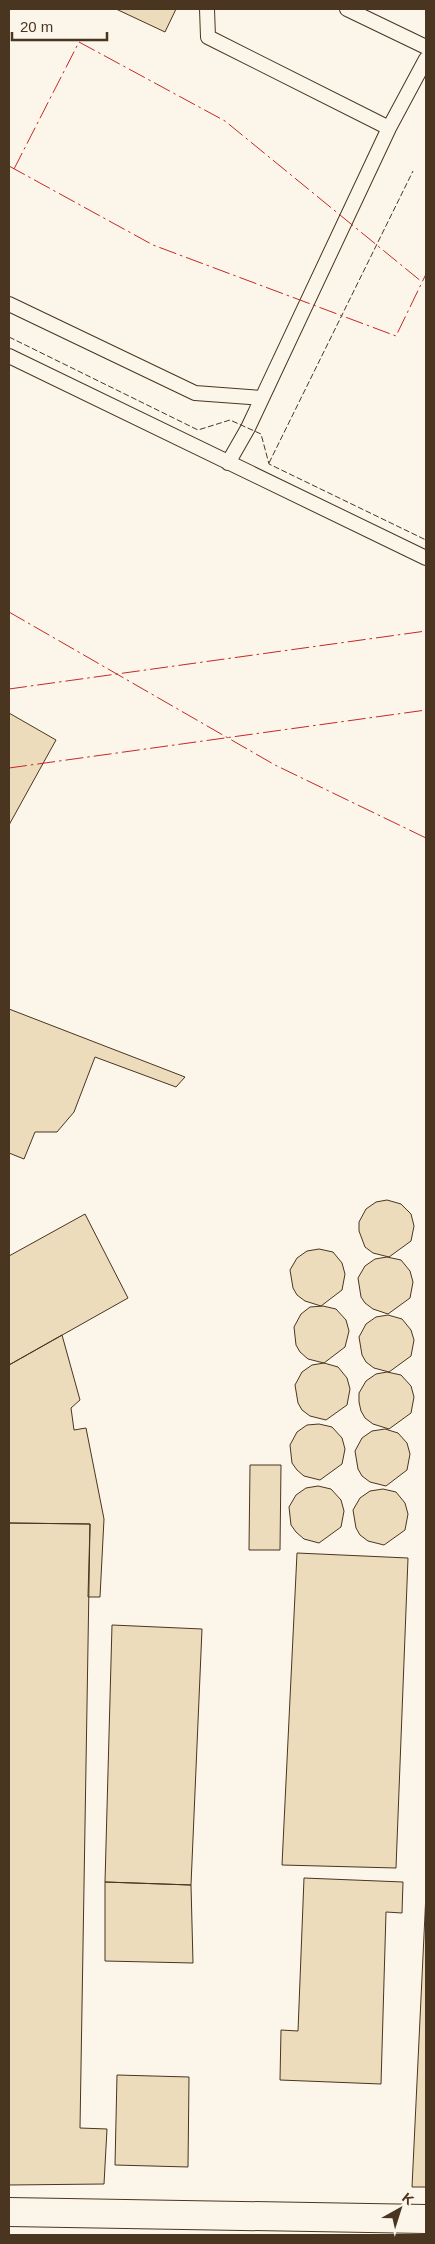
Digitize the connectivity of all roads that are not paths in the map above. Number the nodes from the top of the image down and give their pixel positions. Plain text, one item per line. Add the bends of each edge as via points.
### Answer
1 (207, 9) edge
2 (347, 9) edge
3 (426, 47) edge
4 (426, 59) edge
5 (389, 128) junction
6 (9, 304) edge
7 (9, 356) edge
8 (262, 398) junction
9 (228, 463) junction
10 (426, 558) edge
11 (9, 2212) edge
12 (426, 2219) edge

1 - 5 lane via 208,37
2 - 3 lane
4 - 5 lane
5 - 8 lane
6 - 8 lane via 196,393
7 - 9 lane
8 - 9 lane
9 - 10 lane
11 - 12 street

